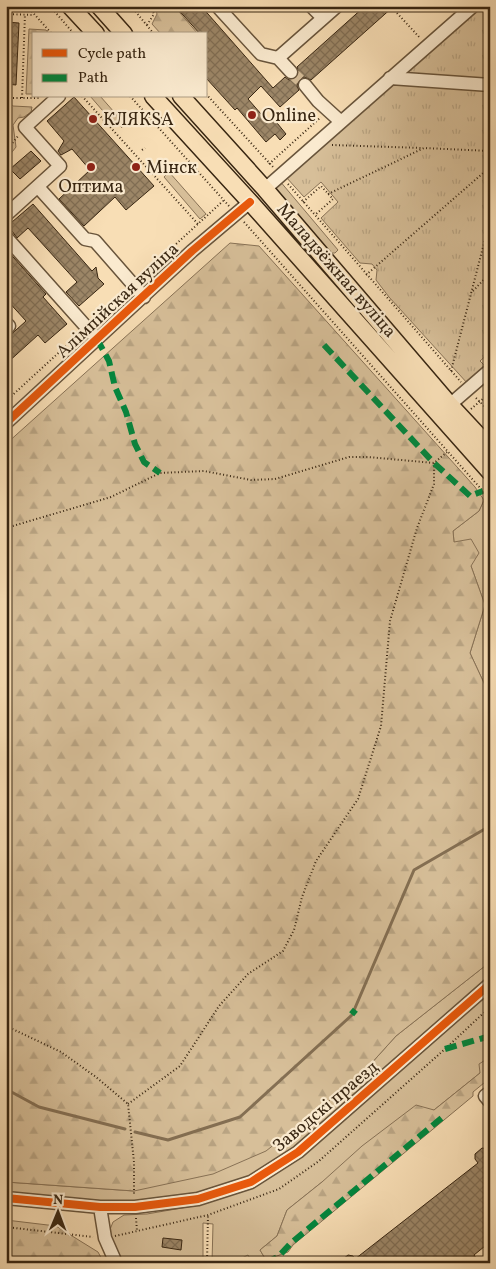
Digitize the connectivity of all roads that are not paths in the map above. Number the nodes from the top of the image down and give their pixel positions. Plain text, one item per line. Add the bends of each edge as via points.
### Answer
1 (70, 6) edge
2 (99, 6) edge
3 (217, 6) edge
4 (312, 6) edge
5 (336, 6) edge
6 (474, 6) edge
7 (323, 18) junction
8 (94, 32) edge
9 (122, 32) edge
10 (278, 58) junction
11 (291, 72) tunnel mouth
12 (390, 78) junction
13 (488, 83) edge
14 (305, 85) tunnel mouth
15 (58, 98) edge
16 (155, 98) edge
17 (183, 98) edge
18 (340, 122) junction
19 (38, 187) junction
20 (265, 189) junction
21 (250, 202) junction
22 (6, 215) edge
23 (6, 237) edge
24 (144, 297) junction
25 (6, 323) edge
26 (6, 329) edge
27 (97, 339) junction
28 (490, 370) edge
29 (450, 412) junction
30 (6, 422) edge
31 (490, 448) edge
32 (490, 472) edge
33 (490, 984) edge
34 (490, 1092) edge
35 (490, 1102) edge
36 (6, 1198) edge
37 (100, 1207) junction
38 (116, 1263) edge

1 - 8 main road
2 - 9 main road
3 - 10 street via 261,54
4 - 7 street
5 - 7 street
6 - 12 street
7 - 10 street
10 - 11 street
12 - 13 street
12 - 18 street
14 - 18 street
15 - 19 street via 26,127 60,166
16 - 21 main road, Маладзёжная вуліца
17 - 20 main road, Маладзёжная вуліца
18 - 20 street
19 - 22 street
19 - 24 street via 85,239 95,241
20 - 21 main road
20 - 29 main road, Маладзёжная вуліца
21 - 24 street, Алімпійская вуліца
21 - 29 main road, Маладзёжная вуліца
23 - 27 street
24 - 27 street, Алімпійская вуліца
25 - 26 street via 9,326
27 - 30 street, Алімпійская вуліца
28 - 29 street via 468,389
29 - 31 main road, Маладзёжная вуліца
29 - 32 main road, Маладзёжная вуліца
33 - 37 street, Заводскі праезд via 298,1152 251,1182 198,1199 135,1207
34 - 35 street via 485,1096
36 - 37 street, Заводскі праезд
37 - 38 street via 105,1238

